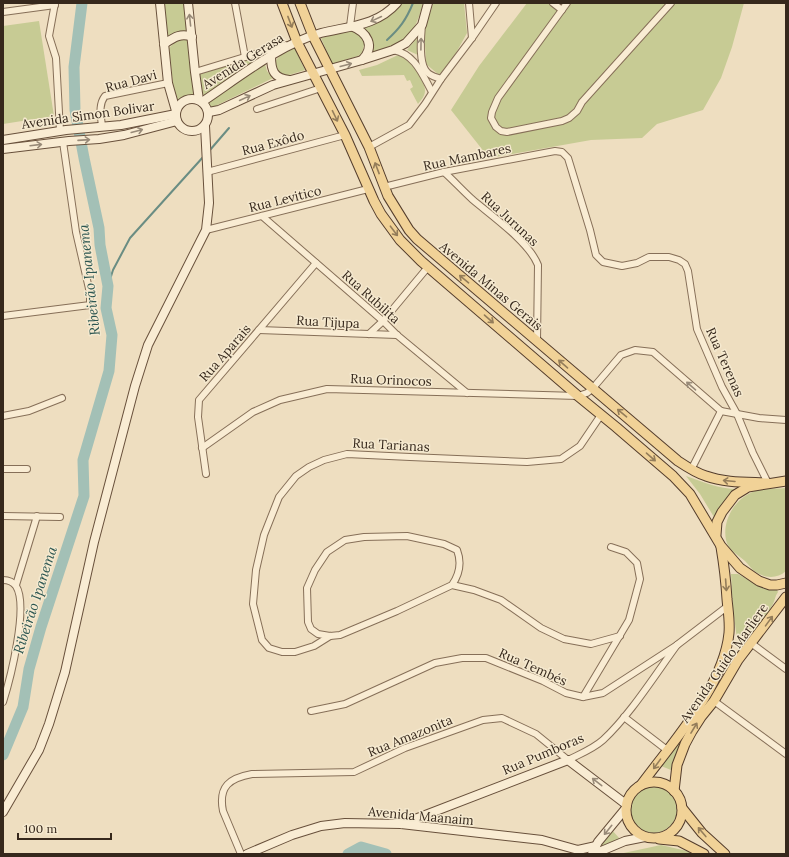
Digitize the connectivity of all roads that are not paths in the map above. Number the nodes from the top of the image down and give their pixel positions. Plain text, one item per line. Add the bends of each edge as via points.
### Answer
1 (160, 3) edge
2 (188, 3) edge
3 (235, 3) edge
4 (282, 3) edge
5 (300, 3) edge
6 (353, 3) edge
7 (397, 3) edge
8 (428, 3) edge
9 (469, 3) edge
10 (496, 3) edge
11 (553, 3) edge
12 (567, 3) edge
13 (671, 3) edge
14 (55, 4) edge
15 (562, 10) junction
16 (3, 12) edge
17 (422, 25) junction
18 (350, 26) junction
19 (313, 36) junction
20 (192, 37) junction
21 (472, 38) junction
22 (297, 42) junction
23 (164, 44) junction
24 (393, 50) junction
25 (270, 56) junction
26 (245, 57) junction
27 (362, 60) junction
28 (330, 69) junction
29 (195, 72) junction
30 (314, 73) junction
31 (441, 79) junction
32 (292, 80) junction
33 (168, 83) junction
34 (321, 88) junction
35 (432, 92) junction
36 (200, 101) junction
37 (257, 109) dead end
38 (209, 112) junction
39 (176, 115) junction
40 (205, 126) junction
41 (100, 127) junction
42 (63, 131) junction
43 (345, 135) junction
44 (3, 140) edge
45 (66, 141) junction
46 (369, 147) junction
47 (3, 150) edge
48 (555, 151) joint
49 (207, 172) junction
50 (444, 172) junction
51 (384, 188) junction
52 (368, 189) junction
53 (262, 216) junction
54 (206, 230) junction
55 (316, 263) junction
56 (428, 267) junction
57 (3, 316) edge
58 (383, 321) junction
59 (259, 330) junction
60 (369, 334) junction
61 (397, 335) junction
62 (537, 341) junction
63 (593, 388) junction
64 (467, 393) junction
65 (578, 396) junction
66 (62, 398) dead end
67 (721, 411) junction
68 (737, 414) junction
69 (601, 415) junction
70 (3, 416) edge
71 (786, 420) edge
72 (202, 448) junction
73 (3, 469) edge
74 (27, 470) dead end
75 (691, 470) junction
76 (206, 474) dead end
77 (786, 481) edge
78 (768, 483) junction
79 (3, 516) edge
80 (37, 516) junction
81 (60, 517) dead end
82 (716, 535) junction
83 (721, 546) junction
84 (611, 547) dead end
85 (3, 580) edge
86 (786, 582) edge
87 (16, 585) junction
88 (452, 585) junction
89 (786, 597) edge
90 (728, 606) junction
91 (330, 636) junction
92 (620, 636) junction
93 (677, 644) junction
94 (751, 644) junction
95 (786, 670) edge
96 (583, 697) junction
97 (714, 701) junction
98 (3, 702) edge
99 (311, 710) dead end
100 (624, 717) junction
101 (668, 750) junction
102 (786, 754) edge
103 (568, 760) junction
104 (641, 785) junction
105 (674, 791) junction
106 (626, 806) junction
107 (682, 808) junction
108 (3, 812) edge
109 (402, 824) junction
110 (649, 837) junction
111 (594, 851) edge
112 (574, 852) edge
113 (241, 854) edge
114 (247, 854) edge
115 (704, 854) edge
116 (725, 854) edge

1 - 23 main road
20 -> 2 main road
3 - 26 street
4 -> 22 main road, Avenida Minas Gerais
5 - 19 main road, Avenida Minas Gerais
6 - 18 street
7 -> 18 main road via 383,16
8 - 17 main road
9 - 21 street
10 - 21 street
11 - 15 street
12 - 15 street
13 - 15 street via 569,118 512,132 501,131 496,128 491,118 498,98
14 - 16 street
14 - 42 street via 48,36 56,58
17 - 24 main road via 406,43
31 -> 17 street via 424,69 421,57
18 - 19 main road
18 - 27 main road via 364,33 368,39 366,57
19 - 22 main road, Avenida Gerasa
19 - 28 main road, Avenida Minas Gerais
20 - 23 main road via 182,35
20 - 29 main road
21 - 31 street
22 - 25 main road, Avenida Gerasa
22 - 26 street
22 - 30 main road, Avenida Minas Gerais
23 - 33 main road
24 - 27 main road
24 - 35 street via 409,56
25 - 32 main road via 270,64 277,76
25 - 36 main road, Avenida Gerasa
26 - 29 street
28 -> 27 main road
28 - 30 main road
28 - 46 main road, Avenida Minas Gerais
29 - 36 main road
30 - 32 main road
30 - 34 main road, Avenida Minas Gerais
31 - 35 street
38 -> 32 main road via 219,110 273,85
33 - 39 main road
33 - 41 street, Rua Davi via 105,96 100,106
34 - 37 street
34 -> 43 main road, Avenida Minas Gerais
35 - 46 street via 409,125
36 - 38 main road
36 - 39 main road via 186,100 181,103
38 - 40 main road
39 - 40 main road via 181,128 189,132 198,131
39 - 41 main road, Avenida Simon Bolivar
45 -> 39 main road, Avenida Simon Bolivar via 124,135
40 - 49 main road
41 - 42 main road, Avenida Simon Bolivar
42 - 44 main road, Avenida Simon Bolivar
43 - 49 street, Rua Exôdo
43 - 52 main road, Avenida Minas Gerais
47 -> 45 main road, Avenida Simon Bolivar
45 - 57 street via 76,232 90,293 90,305
51 -> 46 main road, Avenida Minas Gerais
48 - 50 street, Rua Mambares
48 - 68 street, Rua Terenas via 562,152 568,158 596,255 603,262 622,266 649,257 669,257 685,264 697,329 722,387
49 - 54 main road via 209,203
50 - 51 street, Rua Mambares
50 - 62 street, Rua Jurunas via 535,257 538,265
62 -> 51 main road, Avenida Minas Gerais via 417,239
52 - 53 street, Rua Levitico
52 -> 56 main road, Avenida Minas Gerais via 381,214 400,240
53 - 54 street, Rua Levitico
53 - 55 street, Rua Rubilita
54 - 108 main road via 148,345 96,534 65,672 49,724 39,750
55 - 58 street, Rua Rubilita
55 - 59 street, Rua Aparais
56 - 58 street
56 -> 65 main road, Avenida Minas Gerais
58 - 60 street
58 - 61 street, Rua Rubilita
59 - 60 street, Rua Tijupa
59 - 72 street, Rua Aparais via 199,400 198,417
60 - 61 street, Rua Tijupa
61 - 64 street, Rua Rubilita
63 -> 62 main road, Avenida Minas Gerais
63 - 65 street, Rua Orinocos
67 -> 63 street via 653,352 635,350 621,355
75 -> 63 main road, Avenida Minas Gerais
64 - 65 street, Rua Orinocos
64 - 72 street, Rua Orinocos via 327,389 280,400 253,412
65 - 69 main road, Avenida Minas Gerais
66 - 70 street via 29,411
67 - 68 street
67 - 75 street
68 - 71 street
68 - 78 street, Rua Terenas via 752,453
69 -> 82 main road, Avenida Minas Gerais via 683,485
69 - 91 street, Rua Tarianas via 580,446 561,459 527,462 347,454 324,460 296,476 279,497 264,535 256,570 253,604 262,640 269,648 295,652 314,646
72 - 76 street, Rua Aparais
73 - 74 street
78 -> 75 main road, Avenida Minas Gerais via 725,481 706,477
77 - 78 main road
78 - 82 main road via 741,490 731,499 717,522
79 - 80 street
80 - 81 street
80 - 87 street
82 - 83 main road, Avenida Minas Gerais
83 - 86 main road via 740,568 759,581 770,585
83 -> 90 main road, Avenida Guido Marliere
84 - 92 street via 626,552 637,563 640,578 629,620
85 - 87 street
87 - 98 street via 20,601 17,640
88 - 91 street, Rua Tarianas via 379,619 340,635
88 - 91 street via 458,571 459,556 457,550 444,544 407,536 345,540 327,552 307,588 308,622 311,629 318,634
88 - 92 street via 501,600 541,628 564,639 591,644
94 -> 89 main road, Avenida Guido Marliere
90 - 93 street, Rua Tembés
90 - 101 main road, Avenida Guido Marliere via 729,632 724,657 709,689
92 - 96 street
93 - 96 street, Rua Tembés via 603,694
93 - 100 street, Rua Pumboras
94 - 95 street
94 - 97 main road, Avenida Guido Marliere via 738,660
96 - 99 street, Rua Tembés via 566,694 543,681 486,658 462,658 435,663 345,704
97 - 102 street
105 -> 97 main road, Avenida Guido Marliere via 684,744
100 - 101 street
100 - 103 street, Rua Pumboras via 602,741
101 -> 104 main road, Avenida Guido Marliere
106 -> 103 main road, Rua Amazonita
103 - 109 main road, Rua Pumboras
103 - 113 street, Rua Amazonita via 536,734 502,718 483,720 405,748 354,772 252,774 238,777 229,782 224,789 221,803
104 - 105 main road via 659,782
104 - 106 main road via 632,793
105 - 107 main road via 680,798
106 - 110 main road via 626,815 633,828
106 -> 111 main road
107 - 110 main road via 681,819 675,829 665,836
116 -> 107 main road via 702,833
109 - 112 main road, Avenida Maanaim via 542,840
109 - 114 main road, Avenida Maanaim via 345,823 321,826
110 - 111 main road via 625,841
110 - 115 main road via 679,841
111 - 112 main road, Avenida Maanaim

